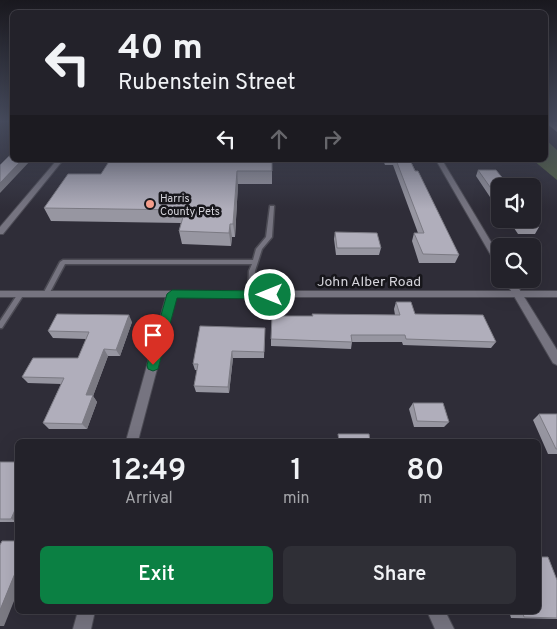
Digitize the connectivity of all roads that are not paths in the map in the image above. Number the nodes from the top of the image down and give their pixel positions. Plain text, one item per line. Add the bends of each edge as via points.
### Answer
1 (58, 162) edge
2 (440, 162) edge
3 (272, 207) dead end
4 (0, 232) edge
5 (491, 249) edge
6 (255, 262) junction
7 (514, 288) edge
8 (0, 294) edge
9 (21, 294) junction
10 (46, 294) junction
11 (172, 294) junction
12 (557, 294) edge
13 (251, 295) junction
14 (518, 295) junction
15 (0, 326) edge
16 (557, 360) edge
17 (133, 439) edge
18 (85, 614) edge
19 (437, 614) edge
20 (82, 629) edge
21 (445, 629) edge

1 - 4 street
2 - 5 street
3 - 6 lane via 270,237 258,249
6 - 10 lane via 63,262
6 - 13 lane
7 - 14 street
8 - 9 street, John Alber Road
9 - 10 street, John Alber Road
9 - 15 lane
10 - 11 street, John Alber Road
11 - 13 street, John Alber Road
11 - 17 street
12 - 14 street, John Alber Road
13 - 14 street, John Alber Road
14 - 16 street
18 - 20 street
19 - 21 street

